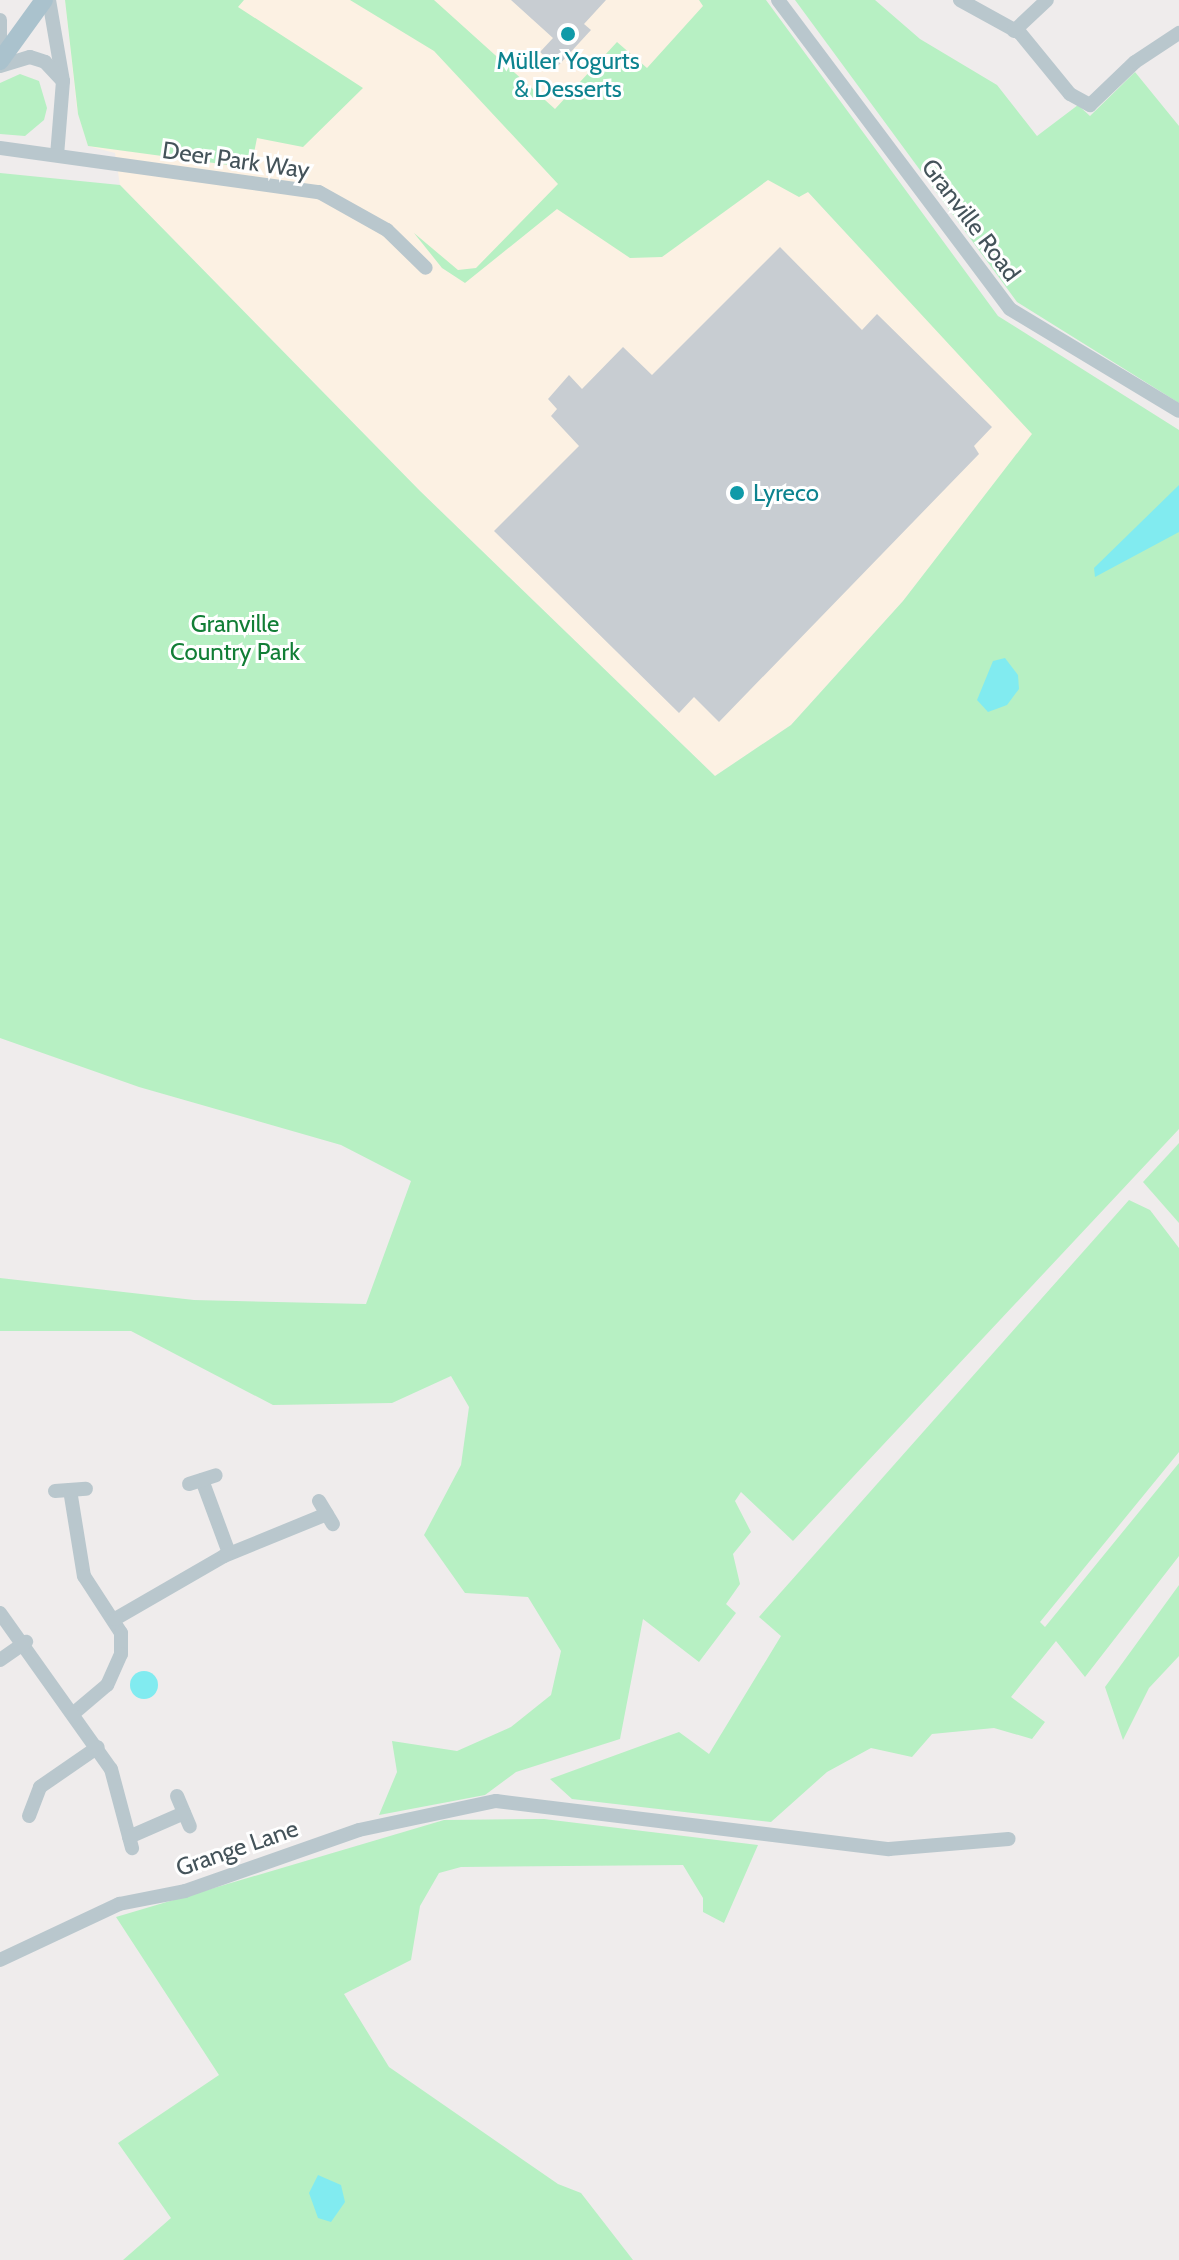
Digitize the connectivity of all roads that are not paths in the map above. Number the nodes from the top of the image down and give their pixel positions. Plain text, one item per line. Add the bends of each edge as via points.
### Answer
1 (33, 0) edge
2 (47, 0) edge
3 (778, 0) edge
4 (960, 0) edge
5 (1047, 0) edge
6 (0, 20) edge
7 (1014, 31) junction
8 (1179, 33) edge
9 (0, 44) edge
10 (0, 63) edge
11 (63, 81) junction
12 (0, 148) edge
13 (57, 155) junction
14 (426, 268) dead end
15 (1179, 411) edge
16 (202, 1479) dead end
17 (70, 1490) dead end
18 (326, 1513) dead end
19 (229, 1553) junction
20 (0, 1613) edge
21 (115, 1619) junction
22 (26, 1642) junction
23 (0, 1660) edge
24 (75, 1712) junction
25 (98, 1747) junction
26 (177, 1796) dead end
27 (29, 1816) dead end
28 (1009, 1839) dead end
29 (0, 1960) edge

1 - 9 main road
2 - 10 main road
2 - 11 street
3 - 15 street, Granville Road via 1010,309
4 - 7 street
5 - 7 street
6 - 9 street
7 - 8 street via 1034,46 1070,94 1090,105 1135,62
10 - 11 street via 30,57 45,62
11 - 13 street
12 - 13 street, Deer Park Way
13 - 14 street, Deer Park Way via 319,192 387,230
16 - 19 street
17 - 21 street via 84,1576
18 - 19 street
19 - 21 street
20 - 22 street
21 - 24 street via 121,1654 98,1696
22 - 23 street
22 - 24 street
24 - 25 street
25 - 26 street via 111,1769 130,1842 187,1819
25 - 27 street via 40,1787
28 - 29 street, Grange Lane via 889,1849 496,1801 371,1826 185,1891 119,1904

